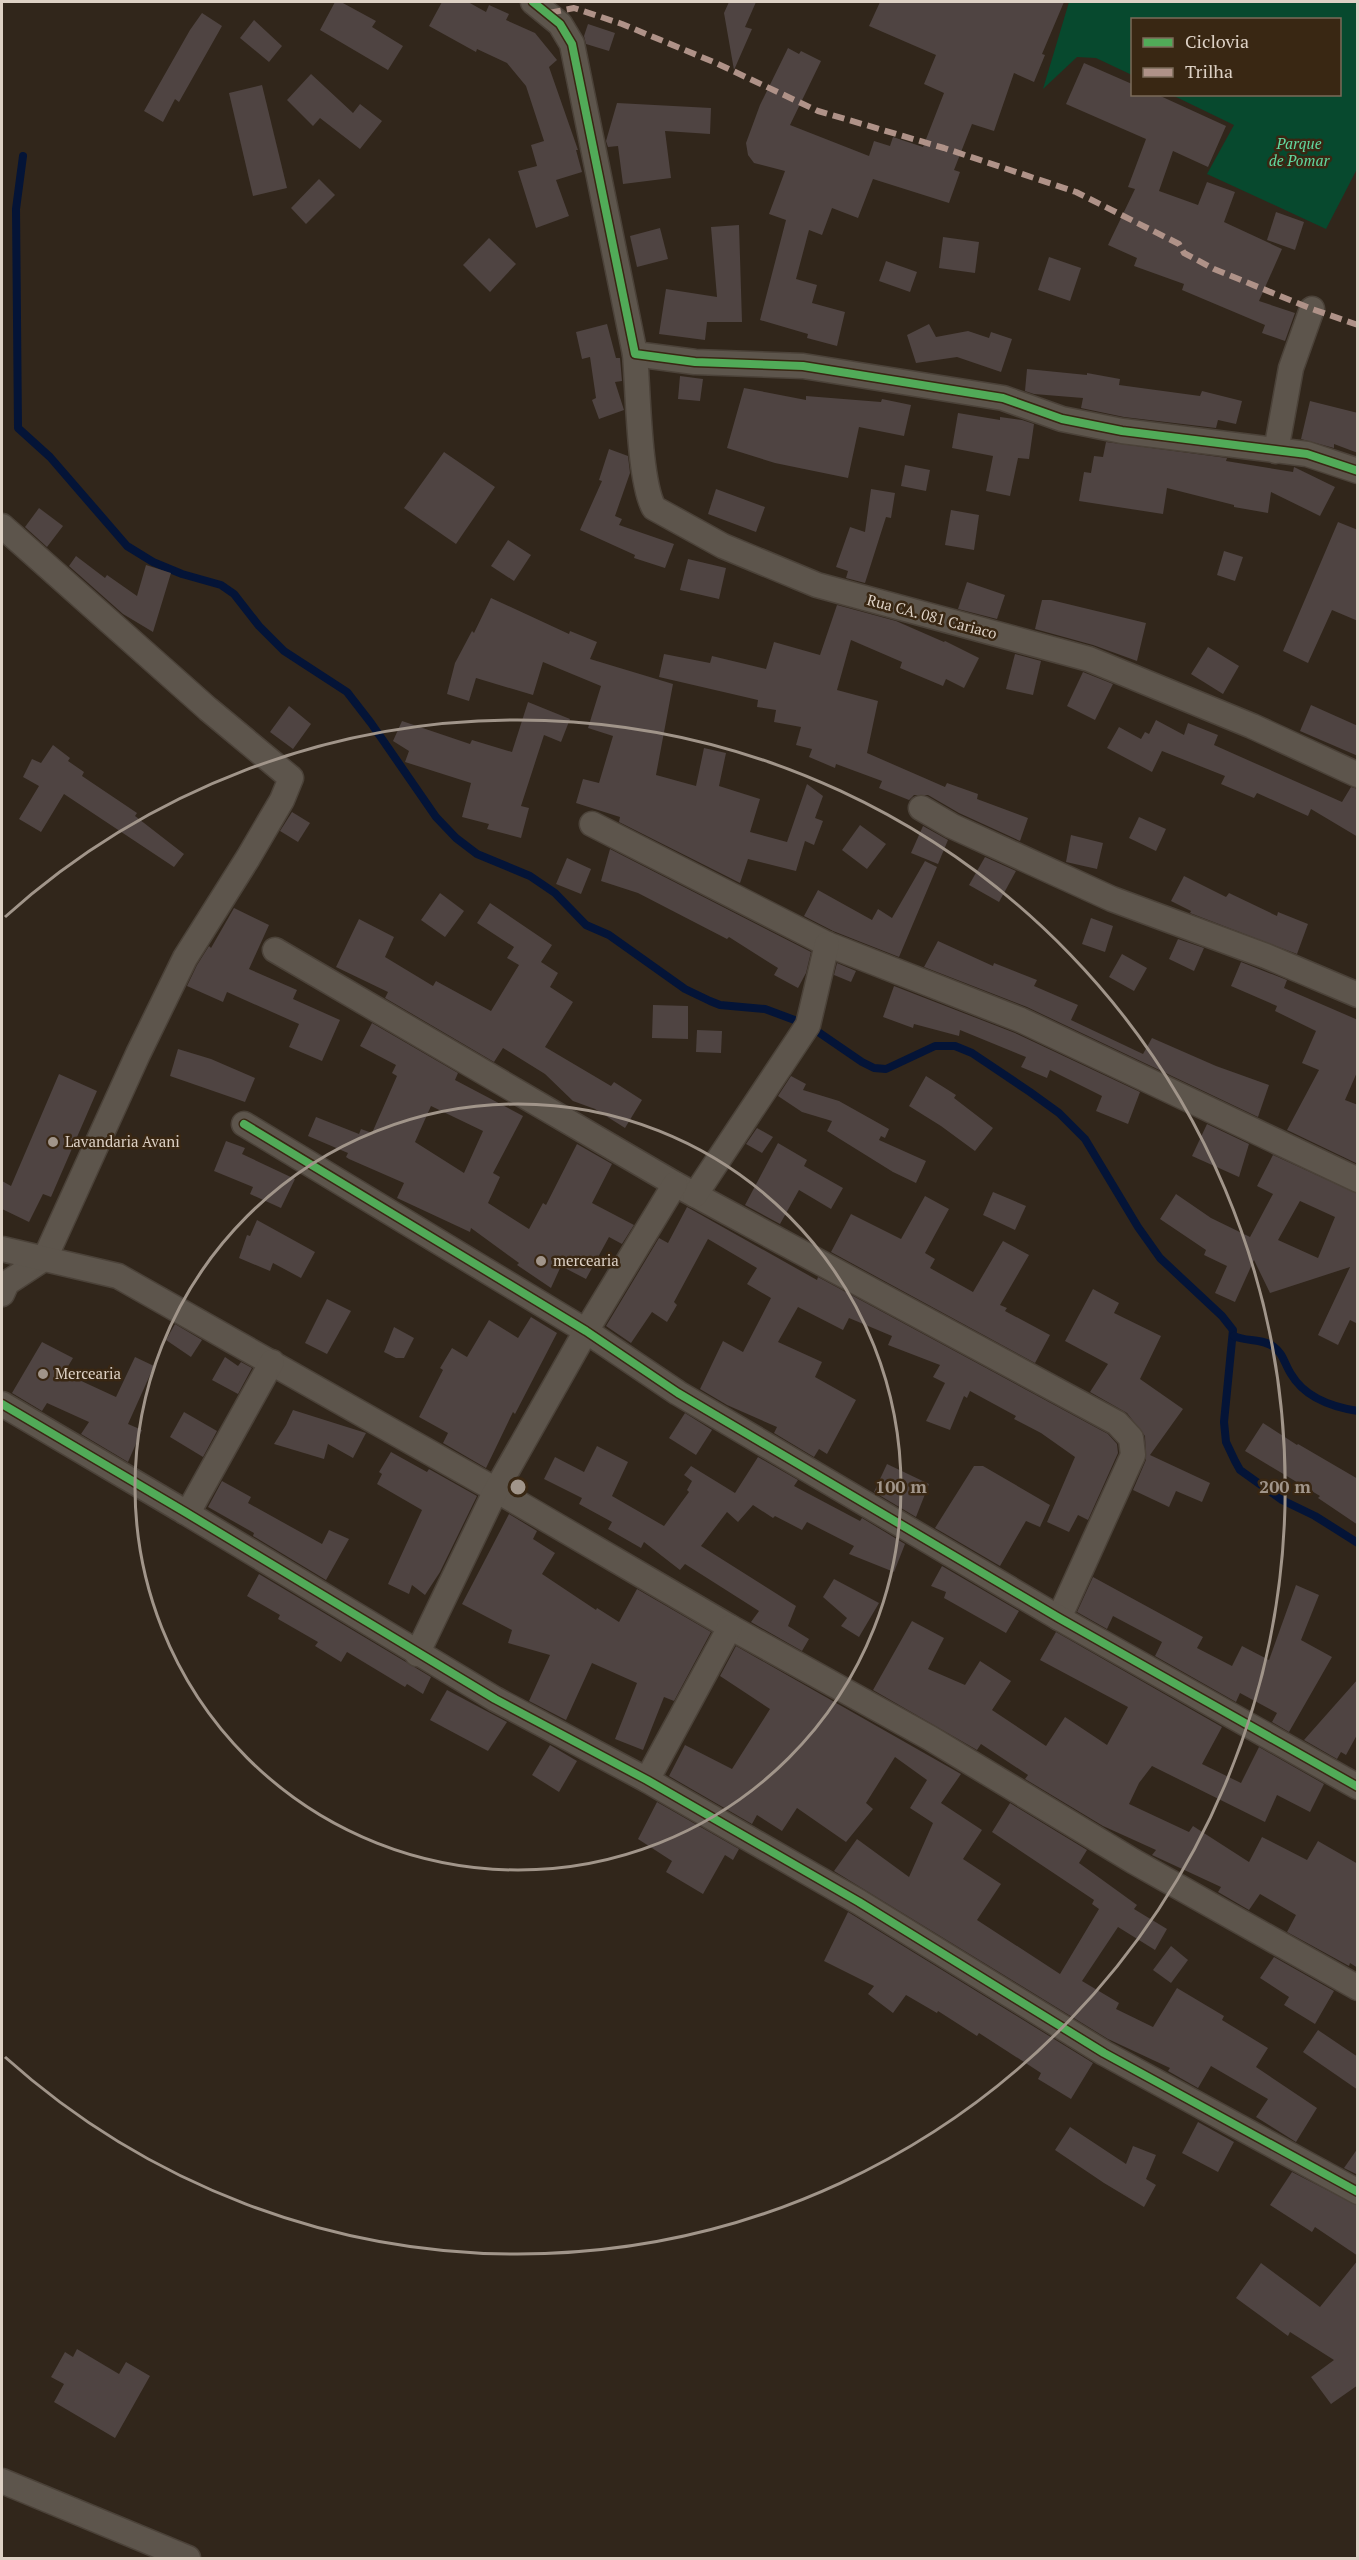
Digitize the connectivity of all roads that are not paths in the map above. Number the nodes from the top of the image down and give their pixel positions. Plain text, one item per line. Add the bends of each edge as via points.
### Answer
1 (533, 2) edge
2 (1312, 309) dead end
3 (635, 354) junction
4 (1276, 451) junction
5 (1358, 471) edge
6 (2, 526) edge
7 (1358, 775) edge
8 (921, 808) dead end
9 (592, 824) dead end
10 (827, 944) junction
11 (275, 950) dead end
12 (1358, 995) edge
13 (244, 1124) dead end
14 (1358, 1180) edge
15 (685, 1190) junction
16 (2, 1249) edge
17 (45, 1258) junction
18 (2, 1294) edge
19 (586, 1331) junction
20 (272, 1362) junction
21 (2, 1404) edge
22 (496, 1490) junction
23 (185, 1512) junction
24 (1059, 1618) junction
25 (730, 1627) junction
26 (417, 1654) junction
27 (647, 1779) junction
28 (1358, 1786) edge
29 (1358, 1988) edge
30 (1358, 2192) edge
31 (2, 2481) edge
32 (188, 2559) edge

1 - 3 street, Rua CA. 081 Cariaco via 560,24 572,44
2 - 4 street via 1291,368
3 - 4 street via 695,362 803,366 1003,398 1062,419 1122,431
3 - 7 street, Rua CA. 081 Cariaco via 645,473 654,508 723,546 817,585 1089,659 1252,726
4 - 5 street via 1306,454
6 - 17 street via 291,778 248,858 185,958
8 - 12 street via 1112,899
9 - 10 street
10 - 14 street via 1021,1020
10 - 15 street via 808,1025
11 - 15 street
13 - 19 street
15 - 19 street
15 - 24 street via 1117,1423 1131,1438 1134,1455
16 - 17 street
17 - 18 street via 8,1283
17 - 20 street via 118,1276
19 - 22 street
19 - 24 street via 678,1393
20 - 22 street
20 - 23 street
21 - 23 street
22 - 25 street
22 - 26 street
23 - 26 street
24 - 28 street
25 - 27 street
25 - 29 street via 930,1738 1132,1861
26 - 27 street
27 - 30 street via 859,1902 1104,2053
31 - 32 street

